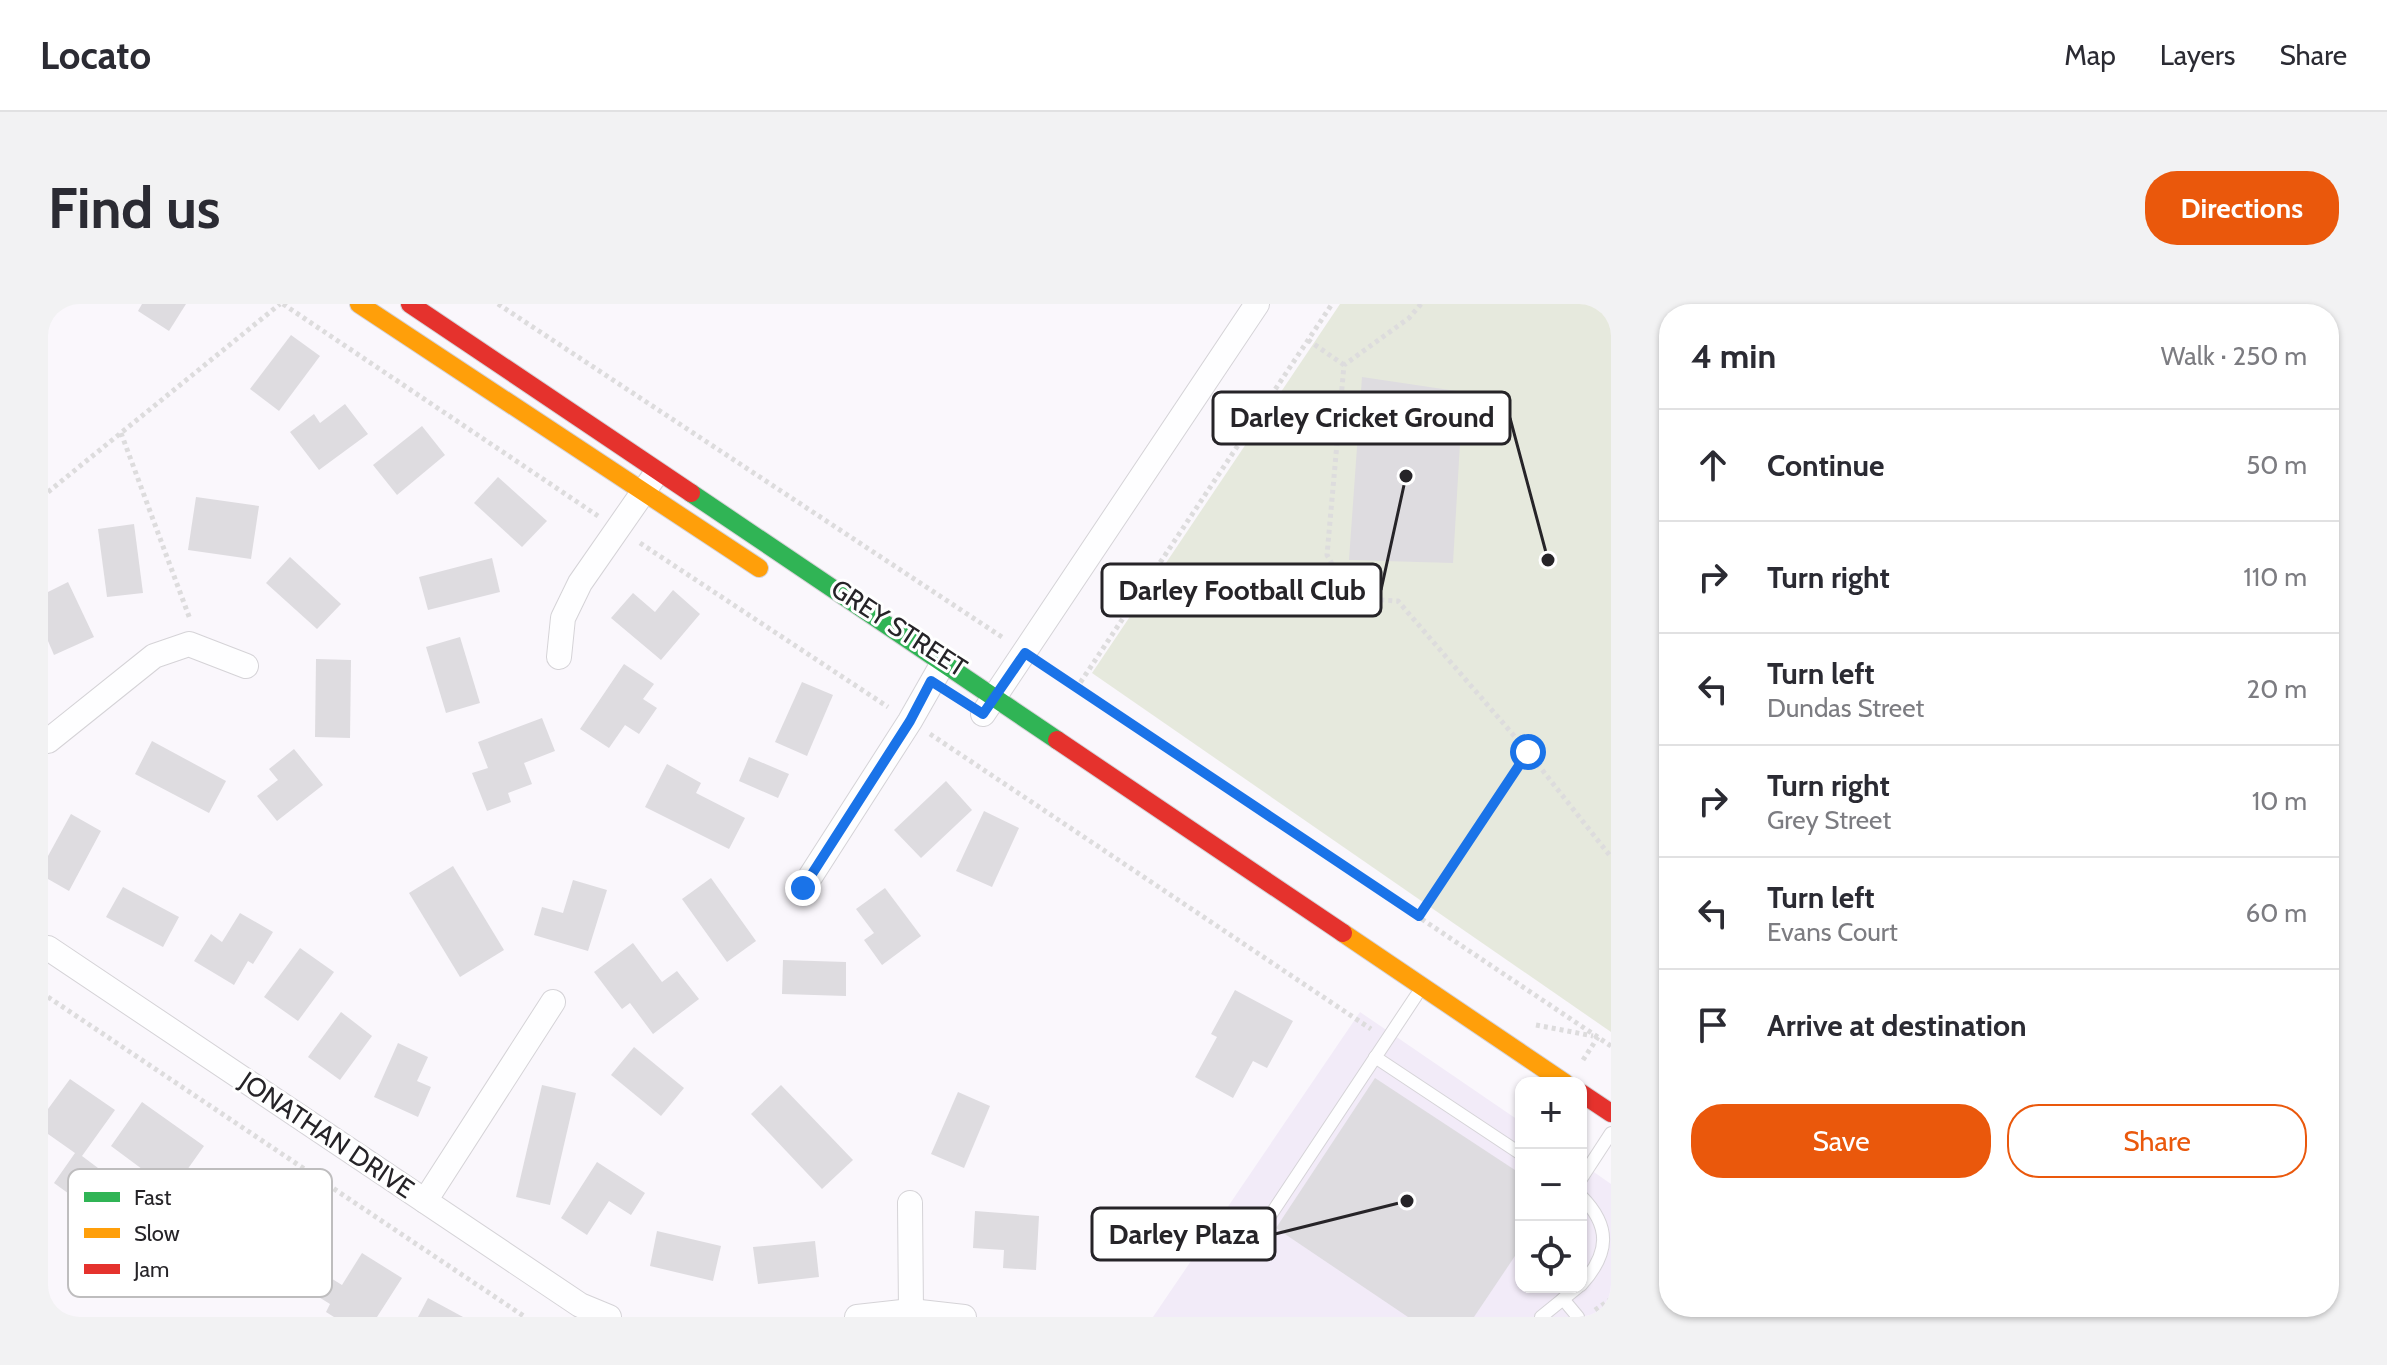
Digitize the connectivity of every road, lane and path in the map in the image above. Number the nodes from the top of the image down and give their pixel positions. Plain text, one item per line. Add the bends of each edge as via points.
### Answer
1 (280, 304) edge
2 (359, 304) edge
3 (410, 304) edge
4 (498, 304) edge
5 (1257, 304) edge
6 (1332, 304) edge
7 (1421, 304) edge
8 (1308, 340) junction
9 (1344, 365) junction
10 (121, 433) junction
11 (658, 472) junction
12 (48, 492) edge
13 (643, 492) junction
14 (773, 577) dead end
15 (189, 644) junction
16 (1025, 653) junction
17 (559, 657) dead end
18 (246, 666) dead end
19 (935, 677) junction
20 (1076, 689) junction
21 (988, 712) junction
22 (48, 741) edge
23 (1528, 752) junction
24 (1107, 796) dead end
25 (1611, 857) edge
26 (803, 888) dead end
27 (1419, 916) junction
28 (48, 948) edge
29 (1419, 991) junction
30 (48, 997) edge
31 (553, 1002) dead end
32 (1611, 1046) edge
33 (1375, 1057) junction
34 (1556, 1077) edge
35 (1587, 1097) edge
36 (1611, 1113) edge
37 (1611, 1133) edge
38 (1515, 1150) edge
39 (304, 1169) edge
40 (1587, 1170) edge
41 (332, 1188) edge
42 (425, 1201) junction
43 (910, 1203) dead end
44 (1587, 1203) edge
45 (1258, 1234) dead end
46 (1587, 1277) edge
47 (1571, 1293) edge
48 (1563, 1299) junction
49 (911, 1311) junction
50 (525, 1317) edge
51 (609, 1317) edge
52 (857, 1317) edge
53 (964, 1317) edge
54 (1541, 1317) edge
55 (1578, 1317) edge

1 - 10 path
2 - 13 street
3 - 11 street, GREY STREET
4 - 16 path
5 - 16 street
6 - 8 path
7 - 9 path
8 - 9 path
8 - 20 path
9 - 23 path via 1327,555 1351,598 1398,601
10 - 12 path
10 - 15 path via 190,618
11 - 13 street
11 - 19 street, GREY STREET
13 - 14 street
13 - 17 street via 580,583 563,618
15 - 18 street
15 - 22 street via 154,656
16 - 20 path
16 - 21 street
19 - 21 street, GREY STREET
19 - 26 street
20 - 27 path
21 - 29 street, GREY STREET
23 - 25 path
23 - 27 path
24 - 29 street, GREY STREET via 1361,963
27 - 32 path
28 - 42 street, JONATHAN DRIVE
29 - 33 lane
29 - 34 street, GREY STREET
30 - 39 path
31 - 42 street
33 - 38 lane
33 - 45 lane
35 - 36 street
37 - 40 lane
41 - 50 path
42 - 51 street, JONATHAN DRIVE via 580,1305
43 - 49 street
44 - 46 lane via 1602,1221 1605,1235
47 - 48 lane
48 - 54 lane
48 - 55 lane
49 - 52 street
49 - 53 street

